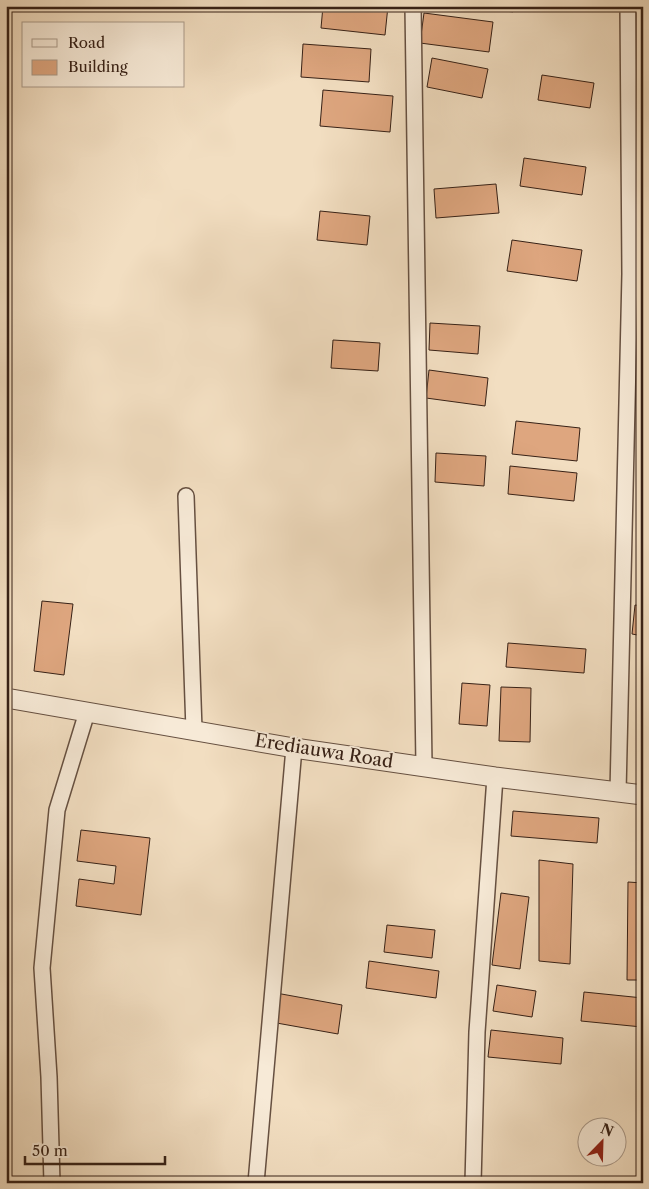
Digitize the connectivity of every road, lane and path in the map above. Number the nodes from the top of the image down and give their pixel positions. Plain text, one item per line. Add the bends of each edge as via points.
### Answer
1 (413, 6) edge
2 (628, 6) edge
3 (186, 496) dead end
4 (6, 698) edge
5 (87, 712) junction
6 (194, 730) junction
7 (294, 748) junction
8 (424, 766) junction
9 (495, 777) junction
10 (618, 792) junction
11 (643, 795) edge
12 (52, 1183) edge
13 (256, 1183) edge
14 (473, 1183) edge

1 - 8 street
2 - 10 street via 630,274
3 - 6 street
4 - 5 street, Erediauwa Road
5 - 6 street, Erediauwa Road
5 - 12 street via 56,810 42,968
6 - 7 street, Erediauwa Road
7 - 8 street, Erediauwa Road
7 - 13 street
8 - 9 street, Erediauwa Road
9 - 10 street, Erediauwa Road
9 - 14 street via 477,1032
10 - 11 street, Erediauwa Road

